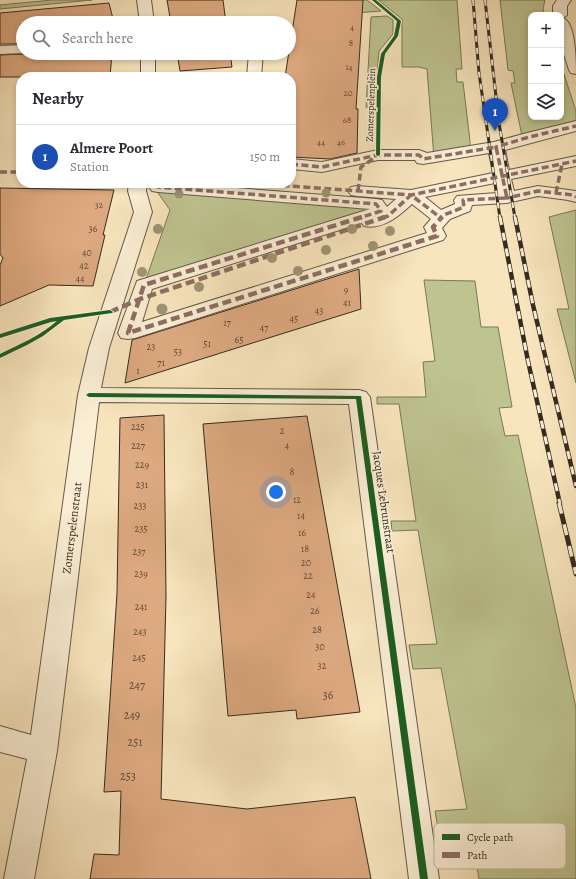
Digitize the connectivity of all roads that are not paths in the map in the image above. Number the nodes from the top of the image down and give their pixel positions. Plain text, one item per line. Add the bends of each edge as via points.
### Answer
1 (144, 0) edge
2 (564, 0) edge
3 (560, 12) edge
4 (146, 16) edge
5 (564, 32) edge
6 (16, 49) edge
7 (0, 50) edge
8 (148, 60) edge
9 (255, 60) edge
10 (576, 70) edge
11 (148, 72) edge
12 (254, 72) edge
13 (576, 126) edge
14 (496, 148) junction
15 (378, 155) junction
16 (569, 162) edge
17 (296, 164) edge
18 (502, 176) junction
19 (296, 186) edge
20 (137, 188) edge
21 (171, 188) edge
22 (358, 191) junction
23 (556, 193) junction
24 (411, 196) junction
25 (576, 197) edge
26 (507, 198) junction
27 (441, 218) junction
28 (140, 299) junction
29 (110, 312) junction
30 (89, 395) junction
31 (0, 739) edge
32 (43, 751) junction
33 (18, 879) edge
34 (424, 879) edge

1 - 4 street
2 - 3 street
5 - 10 street
6 - 7 street
8 - 11 street
9 - 12 street
13 - 14 street
14 - 15 street, Zomerspelenplein via 423,159 420,155
14 - 18 street
15 - 17 street, Zomerspelenplein via 322,167
15 - 22 street, Zomerspelenplein via 361,167
16 - 18 street
16 - 23 street
18 - 24 street
18 - 26 street
19 - 22 street
20 - 29 street, Zomerspelenstraat via 143,212
21 - 28 street via 376,204 381,211 144,285
22 - 24 street
23 - 25 street
23 - 26 street via 538,191
24 - 27 street
24 - 28 street via 388,216
26 - 27 street via 463,200 464,208
27 - 28 street via 433,228 437,236 128,333
28 - 29 street
29 - 30 street, Zomerspelenstraat
30 - 32 street, Zomerspelenstraat
30 - 34 street, Jacques Lebrunstraat via 359,397
31 - 32 street
32 - 33 street, Zomerspelenstraat

